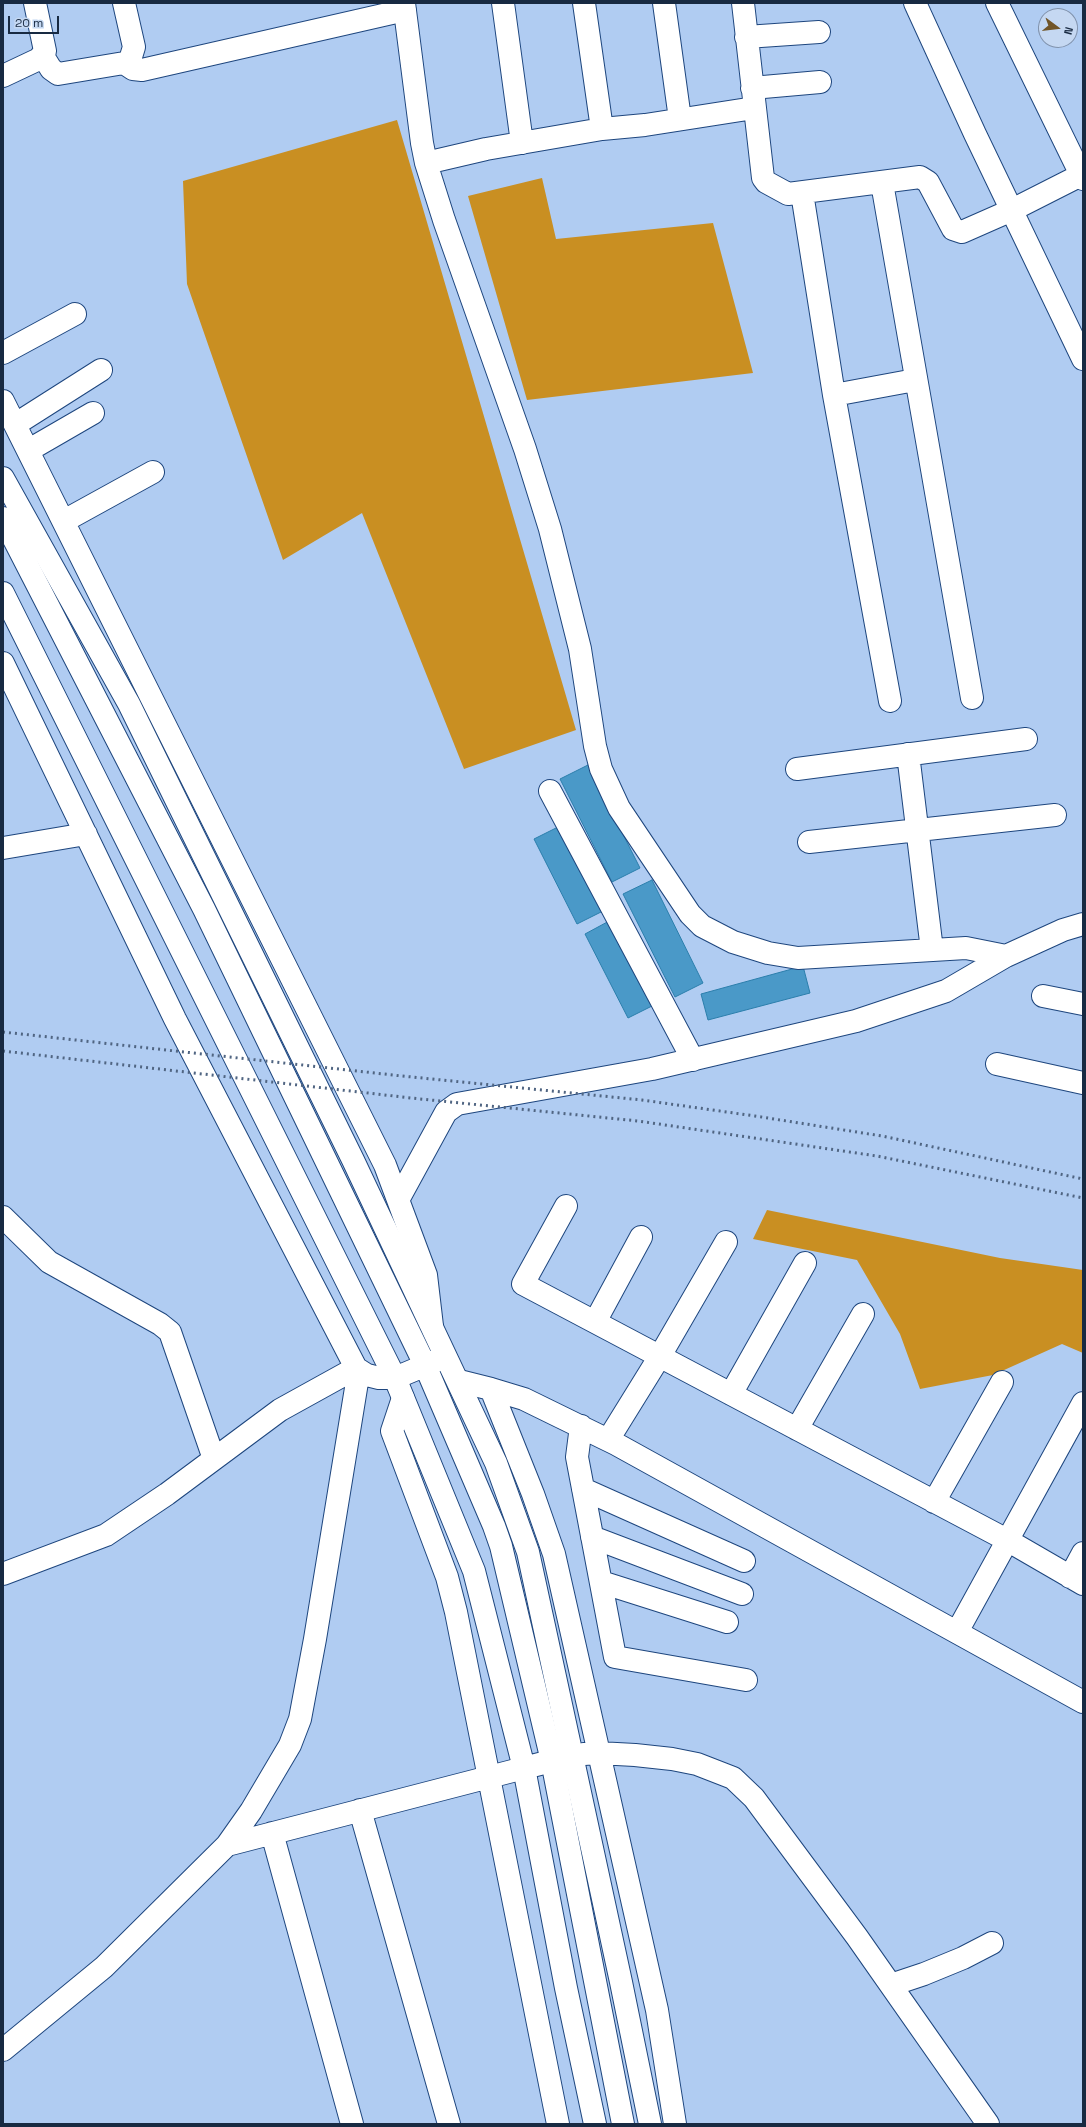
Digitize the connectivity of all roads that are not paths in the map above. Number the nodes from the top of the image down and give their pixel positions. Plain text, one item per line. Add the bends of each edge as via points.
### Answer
1 (35, 3) edge
2 (124, 3) edge
3 (503, 3) edge
4 (584, 3) edge
5 (664, 3) edge
6 (743, 3) edge
7 (915, 3) edge
8 (997, 3) edge
9 (405, 7) edge
10 (819, 32) dead end
11 (746, 37) junction
12 (43, 56) junction
13 (124, 63) junction
14 (3, 76) edge
15 (820, 82) dead end
16 (753, 98) junction
17 (680, 119) junction
18 (602, 129) junction
19 (522, 142) junction
20 (426, 163) junction
21 (1082, 176) edge
22 (882, 183) junction
23 (802, 193) junction
24 (1012, 210) junction
25 (75, 314) dead end
26 (3, 353) edge
27 (1083, 359) edge
28 (102, 370) dead end
29 (915, 380) junction
30 (834, 395) junction
31 (3, 401) edge
32 (93, 413) dead end
33 (16, 424) junction
34 (28, 450) junction
35 (152, 472) dead end
36 (3, 478) edge
37 (3, 518) edge
38 (64, 521) junction
39 (3, 544) edge
40 (3, 593) edge
41 (3, 663) edge
42 (9, 689) edge
43 (972, 698) dead end
44 (890, 701) dead end
45 (1026, 740) dead end
46 (908, 754) junction
47 (797, 769) dead end
48 (550, 791) dead end
49 (1055, 814) dead end
50 (917, 828) junction
51 (86, 834) junction
52 (809, 842) dead end
53 (3, 848) edge
54 (1083, 924) edge
55 (932, 950) junction
56 (1006, 956) junction
57 (1043, 996) dead end
58 (1083, 1004) edge
59 (693, 1060) junction
60 (997, 1064) dead end
61 (1083, 1083) edge
62 (398, 1200) junction
63 (566, 1206) dead end
64 (3, 1217) edge
65 (641, 1237) dead end
66 (726, 1242) dead end
67 (805, 1263) dead end
68 (863, 1314) dead end
69 (595, 1322) junction
70 (432, 1328) junction
71 (446, 1356) junction
72 (660, 1356) junction
73 (356, 1368) junction
74 (409, 1378) junction
75 (459, 1381) junction
76 (1002, 1382) dead end
77 (491, 1389) junction
78 (731, 1394) junction
79 (1083, 1403) edge
80 (581, 1426) junction
81 (797, 1429) junction
82 (608, 1440) junction
83 (214, 1458) junction
84 (583, 1489) junction
85 (934, 1502) junction
86 (592, 1537) junction
87 (1007, 1540) junction
88 (1083, 1553) edge
89 (744, 1561) dead end
90 (3, 1574) edge
91 (1077, 1580) edge
92 (601, 1582) junction
93 (742, 1594) dead end
94 (727, 1622) dead end
95 (957, 1632) junction
96 (746, 1680) dead end
97 (1083, 1702) edge
98 (598, 1753) junction
99 (546, 1762) junction
100 (490, 1777) junction
101 (360, 1810) junction
102 (272, 1833) junction
103 (227, 1845) junction
104 (992, 1943) dead end
105 (891, 1985) junction
106 (3, 2050) edge
107 (352, 2124) edge
108 (449, 2124) edge
109 (558, 2124) edge
110 (595, 2124) edge
111 (613, 2124) edge
112 (623, 2124) edge
113 (650, 2124) edge
114 (675, 2124) edge
115 (988, 2124) edge

1 - 12 street via 45,45
2 - 13 street via 134,46 130,60
3 - 19 street
4 - 18 street
5 - 17 street
6 - 11 street
7 - 24 street
8 - 21 street
9 - 13 street via 142,70 133,69
9 - 20 street
10 - 11 street
11 - 16 street
12 - 13 street via 52,70 58,74
12 - 14 street
15 - 16 street
16 - 17 street
16 - 23 street via 763,178 788,194
17 - 18 street
18 - 19 street
19 - 20 street
20 - 55 street via 550,529 580,649 595,746 601,769 619,808 690,914 702,926 733,942 768,953 798,958
21 - 24 street
22 - 23 street
22 - 24 street via 920,177 924,179 954,228 962,232
22 - 29 street
23 - 30 street
24 - 27 street
25 - 26 street
28 - 33 street
29 - 30 street
29 - 43 street
30 - 44 street
31 - 33 street
32 - 34 street
33 - 34 street
34 - 38 street
35 - 38 street
36 - 70 street via 129,704 353,1160
37 - 74 street via 204,909
38 - 62 street via 351,1097
39 - 74 street via 196,915 354,1243
40 - 74 street
41 - 42 street
42 - 51 street
45 - 46 street
46 - 47 street
46 - 50 street
48 - 59 street
49 - 50 street
50 - 52 street
50 - 55 street
51 - 53 street
51 - 73 street via 175,1019
54 - 56 street via 1063,930
55 - 56 street via 972,948
56 - 59 street via 946,991 895,1009 819,1031
57 - 58 street
59 - 62 street via 457,1104 446,1112
60 - 61 street
62 - 70 street via 426,1275
63 - 69 street via 523,1284
64 - 83 street via 49,1262 170,1332
65 - 69 street
66 - 72 street
67 - 78 street
68 - 81 street
69 - 72 street
70 - 71 street
71 - 74 street
71 - 75 street
72 - 78 street
72 - 82 street
73 - 74 street via 373,1376
73 - 83 street via 280,1410
73 - 103 street via 357,1382 300,1719 290,1746
74 - 99 street via 474,1570
74 - 99 street via 491,1518 501,1546
74 - 100 street via 392,1431 447,1577
75 - 77 street
75 - 99 street via 496,1463 528,1552
76 - 85 street
77 - 80 street via 524,1399
77 - 98 street via 554,1554
78 - 81 street
79 - 87 street
80 - 82 street
80 - 84 street via 577,1457
81 - 85 street
82 - 95 street
83 - 90 street via 99,1539
84 - 86 street
84 - 89 street
85 - 87 street
86 - 92 street
86 - 93 street
87 - 91 street
87 - 95 street
88 - 91 street
92 - 94 street
92 - 96 street via 615,1657
95 - 97 street
98 - 99 street
98 - 105 street via 635,1755 697,1764 733,1778 754,1798
98 - 114 street via 657,2010
99 - 100 street
99 - 110 street via 566,1988
99 - 111 street
99 - 112 street
99 - 113 street via 621,1982
100 - 101 street
100 - 109 street
101 - 102 street
101 - 108 street
102 - 103 street
102 - 107 street
103 - 106 street via 104,1966
104 - 105 street via 956,1961
105 - 115 street

